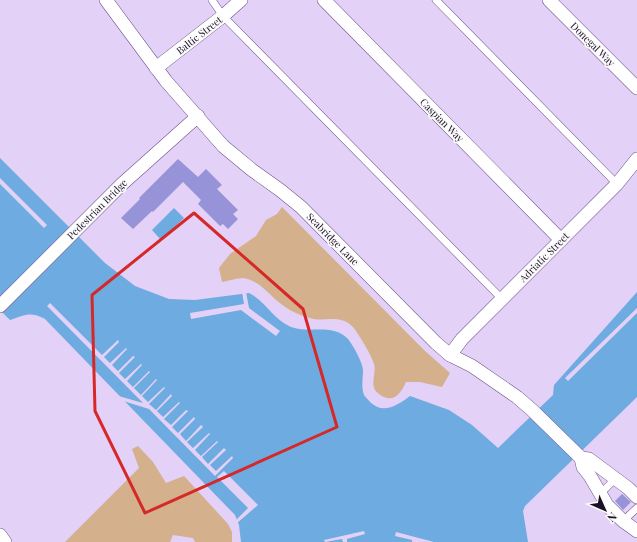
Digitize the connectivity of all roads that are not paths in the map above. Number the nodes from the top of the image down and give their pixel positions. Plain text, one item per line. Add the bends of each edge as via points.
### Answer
1 (106, 0) edge
2 (212, 0) edge
3 (241, 0) edge
4 (324, 0) edge
5 (436, 0) edge
6 (549, 0) edge
7 (223, 16) junction
8 (156, 68) junction
9 (637, 88) edge
10 (198, 116) junction
11 (637, 158) edge
12 (617, 184) junction
13 (561, 240) junction
14 (502, 299) junction
15 (0, 306) edge
16 (450, 355) junction
17 (581, 458) junction
18 (615, 479) junction
19 (600, 494) junction
20 (637, 497) edge
21 (637, 508) edge
22 (623, 521) junction
23 (637, 531) edge
24 (0, 535) edge
25 (5, 542) edge

1 - 8 street, Seabridge Lane
2 - 7 lane
3 - 7 street, Baltic Street
4 - 13 street, Caspian Way
5 - 12 lane
6 - 9 street, Donegal Way
7 - 8 street, Baltic Street
7 - 14 lane
8 - 10 street, Seabridge Lane
10 - 15 street, Pedestrian Bridge via 122,184
10 - 16 street, Seabridge Lane via 223,146 301,207
11 - 12 street, Adriatic Street
12 - 13 street, Adriatic Street
13 - 14 street, Adriatic Street
14 - 16 street, Adriatic Street via 462,339
16 - 17 street, Seabridge Lane via 472,366 517,397
17 - 18 street, Seabridge Lane via 590,459
17 - 19 street, Seabridge Lane via 583,467
18 - 19 lane
18 - 20 street, Seabridge Lane
19 - 22 street, Seabridge Lane
21 - 22 lane
22 - 23 street, Seabridge Lane
24 - 25 street

